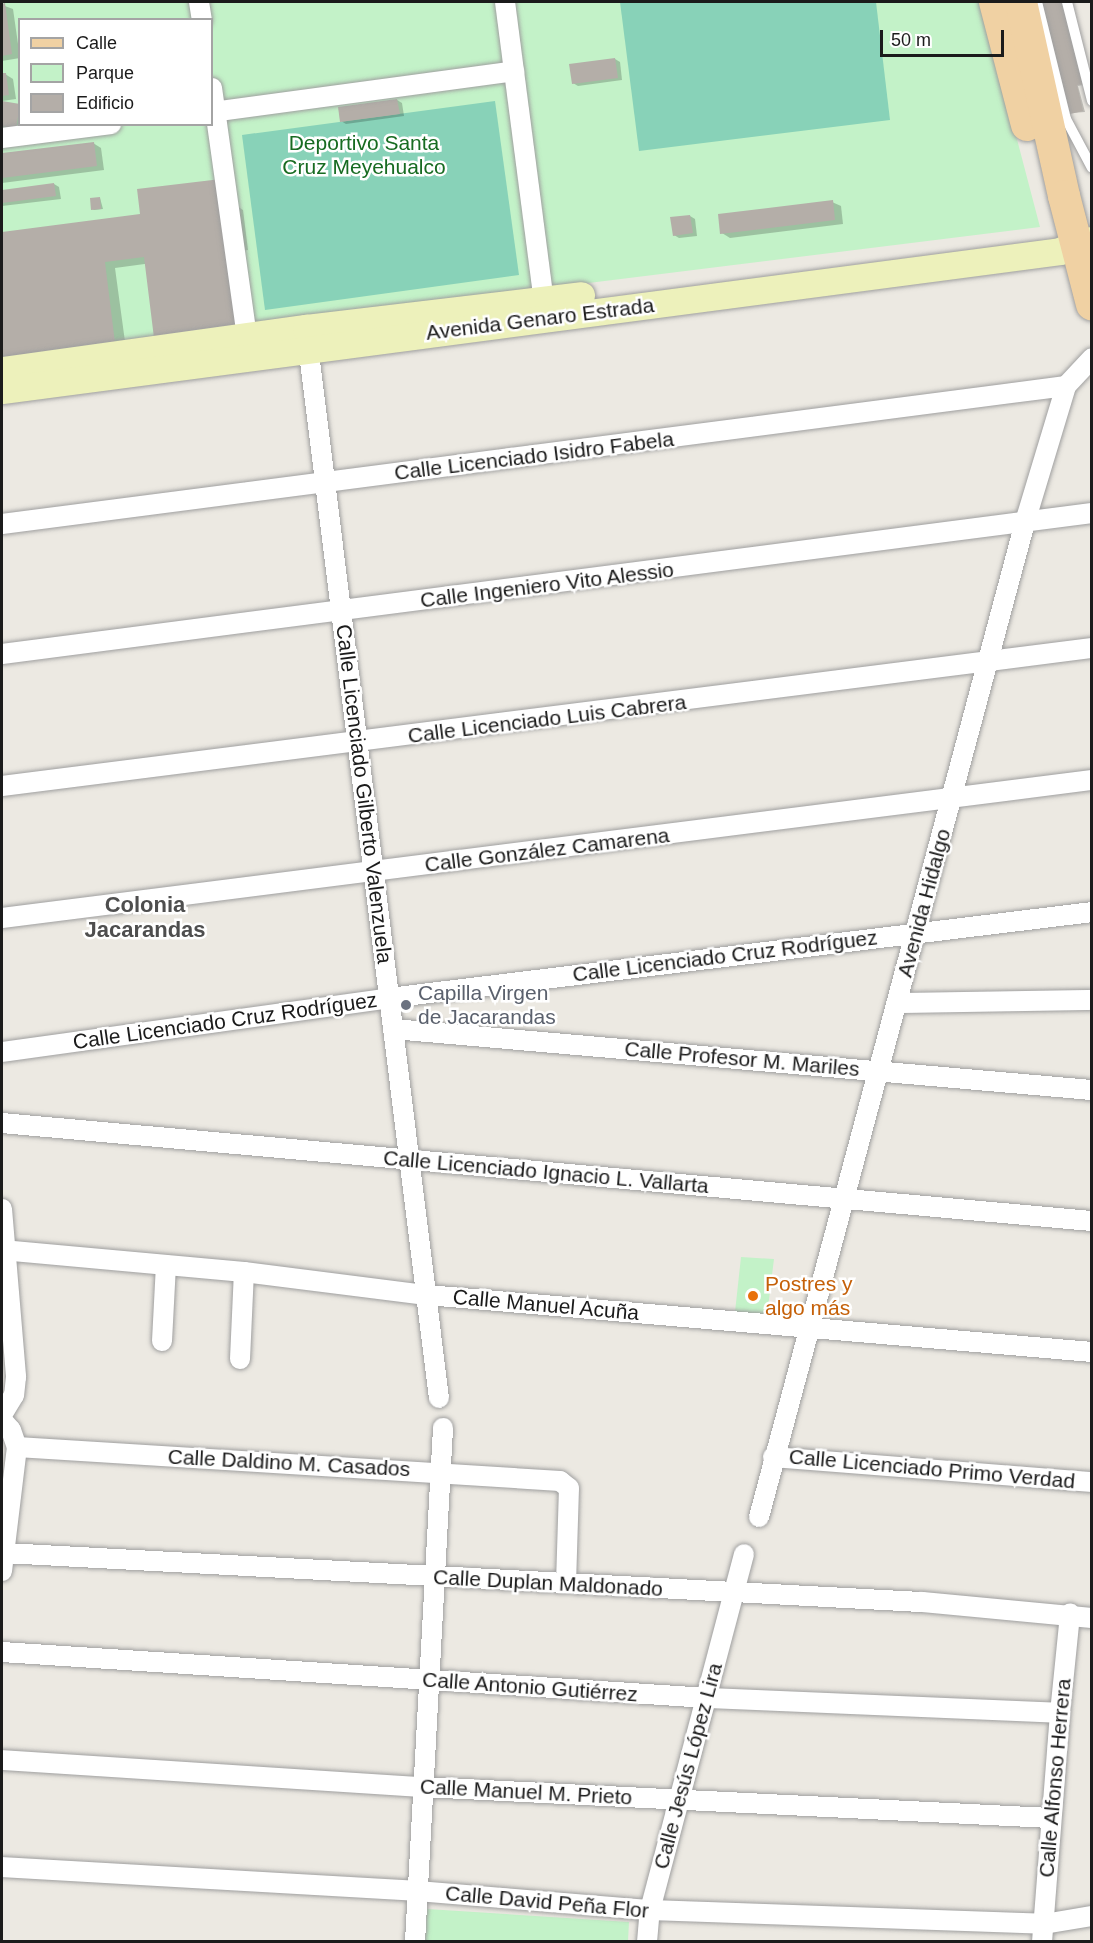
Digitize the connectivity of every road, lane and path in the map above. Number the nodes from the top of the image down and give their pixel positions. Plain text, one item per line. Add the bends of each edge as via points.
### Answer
1 (199, 2) edge
2 (505, 2) edge
3 (995, 2) edge
4 (1021, 2) edge
5 (1037, 2) edge
6 (1067, 2) edge
7 (202, 18) edge
8 (514, 71) junction
9 (1092, 101) edge
10 (213, 112) edge
11 (95, 126) edge
12 (2, 138) edge
13 (1092, 168) edge
14 (1084, 242) edge
15 (542, 288) dead end
16 (1092, 304) edge
17 (247, 336) junction
18 (307, 339) junction
19 (1092, 358) edge
20 (2, 370) edge
21 (1066, 386) junction
22 (2, 390) edge
23 (324, 483) junction
24 (1092, 513) edge
25 (1026, 522) junction
26 (2, 524) edge
27 (341, 612) junction
28 (1092, 648) edge
29 (2, 654) edge
30 (989, 663) junction
31 (357, 743) junction
32 (1092, 780) edge
33 (2, 786) edge
34 (952, 799) junction
35 (373, 872) junction
36 (1092, 912) edge
37 (2, 918) edge
38 (915, 932) junction
39 (389, 998) junction
40 (1092, 1000) edge
41 (897, 1003) junction
42 (393, 1029) junction
43 (2, 1052) edge
44 (877, 1071) junction
45 (1092, 1090) edge
46 (2, 1123) edge
47 (410, 1161) junction
48 (843, 1197) junction
49 (2, 1209) edge
50 (1092, 1221) edge
51 (4, 1251) edge
52 (166, 1265) junction
53 (244, 1272) junction
54 (427, 1295) junction
55 (808, 1327) junction
56 (162, 1341) dead end
57 (1092, 1352) edge
58 (240, 1359) dead end
59 (439, 1398) dead end
60 (2, 1415) edge
61 (2, 1420) edge
62 (443, 1428) dead end
63 (17, 1447) junction
64 (773, 1457) junction
65 (441, 1472) junction
66 (1092, 1482) edge
67 (759, 1517) dead end
68 (744, 1554) dead end
69 (3, 1562) edge
70 (434, 1577) junction
71 (566, 1581) junction
72 (734, 1592) junction
73 (1071, 1614) junction
74 (1092, 1618) edge
75 (2, 1652) edge
76 (429, 1680) junction
77 (707, 1698) junction
78 (1060, 1713) junction
79 (2, 1761) edge
80 (423, 1787) junction
81 (679, 1799) junction
82 (1051, 1818) junction
83 (2, 1867) edge
84 (418, 1891) junction
85 (650, 1910) junction
86 (1092, 1916) edge
87 (1043, 1933) edge
88 (415, 1941) edge
89 (647, 1941) edge

1 - 7 street
2 - 8 street
3 - 14 main road via 1029,132 1051,188
4 - 14 main road
5 - 13 lane via 1066,119
6 - 9 lane
8 - 10 street
8 - 15 street
10 - 17 street
11 - 12 street
14 - 16 main road
14 - 18 street, Avenida Genaro Estrada via 1060,251
17 - 18 street, Avenida Genaro Estrada
17 - 20 street, Avenida Genaro Estrada
18 - 22 street, Avenida Genaro Estrada
18 - 23 street, Calle Licenciado Gilberto Valenzuela
19 - 21 street, Avenida Hidalgo
21 - 23 street, Calle Licenciado Isidro Fabela
21 - 25 street, Avenida Hidalgo
23 - 26 street, Calle Licenciado Isidro Fabela
23 - 27 street, Calle Licenciado Gilberto Valenzuela
24 - 25 street, Calle Ingeniero Vito Alessio
25 - 27 street, Calle Ingeniero Vito Alessio
25 - 30 street, Avenida Hidalgo
27 - 29 street, Calle Ingeniero Vito Alessio
27 - 31 street, Calle Licenciado Gilberto Valenzuela
28 - 30 street, Calle Licenciado Luis Cabrera
30 - 31 street, Calle Licenciado Luis Cabrera
30 - 34 street, Avenida Hidalgo
31 - 33 street, Calle Licenciado Luis Cabrera
31 - 35 street, Calle Licenciado Gilberto Valenzuela
32 - 34 street, Calle González Camarena
34 - 35 street, Calle González Camarena
34 - 38 street, Avenida Hidalgo
35 - 37 street, Calle González Camarena
35 - 39 street, Calle Licenciado Gilberto Valenzuela
36 - 38 street, Calle Licenciado Cruz Rodríguez
38 - 39 street, Calle Licenciado Cruz Rodríguez
38 - 41 street, Avenida Hidalgo
39 - 42 street, Calle Licenciado Gilberto Valenzuela
39 - 43 street, Calle Licenciado Cruz Rodríguez
40 - 41 street
41 - 44 street, Avenida Hidalgo
42 - 44 street, Calle Profesor M. Mariles
42 - 47 street, Calle Licenciado Gilberto Valenzuela
44 - 45 street, Calle Profesor M. Mariles
44 - 48 street, Avenida Hidalgo
46 - 47 street, Calle Licenciado Ignacio L. Vallarta
47 - 48 street, Calle Licenciado Ignacio L. Vallarta
47 - 54 street, Calle Licenciado Gilberto Valenzuela
48 - 50 street, Calle Licenciado Ignacio L. Vallarta
48 - 55 street, Avenida Hidalgo
49 - 51 street
51 - 52 street, Calle Manuel Acuña
51 - 60 street via 16,1377 14,1395
52 - 53 street, Calle Manuel Acuña
52 - 56 street
53 - 54 street, Calle Manuel Acuña
53 - 58 street
54 - 55 street, Calle Manuel Acuña
54 - 59 street, Calle Licenciado Gilberto Valenzuela
55 - 57 street, Calle Manuel Acuña
55 - 64 street, Avenida Hidalgo
61 - 63 street via 11,1430
62 - 65 street
63 - 65 street, Calle Daldino M. Casados
63 - 69 street
64 - 66 street, Calle Licenciado Primo Verdad
64 - 67 street, Avenida Hidalgo
65 - 70 street
65 - 71 street, Calle Daldino M. Casados via 560,1481 569,1488
68 - 72 street, Calle Jesús López Lira
69 - 70 street, Calle Duplan Maldonado
70 - 71 street, Calle Duplan Maldonado
70 - 76 street
71 - 72 street, Calle Duplan Maldonado
72 - 73 street, Calle Duplan Maldonado
72 - 77 street, Calle Jesús López Lira
73 - 74 street, Calle Duplan Maldonado
73 - 78 street, Calle Alfonso Herrera
75 - 76 street, Calle Antonio Gutiérrez
76 - 77 street, Calle Antonio Gutiérrez
76 - 80 street
77 - 78 street, Calle Antonio Gutiérrez
77 - 81 street, Calle Jesús López Lira
78 - 82 street, Calle Alfonso Herrera
79 - 80 street, Calle Manuel M. Prieto
80 - 81 street, Calle Manuel M. Prieto
80 - 84 street
81 - 82 street, Calle Manuel M. Prieto
81 - 85 street, Calle Jesús López Lira
82 - 87 street, Calle Alfonso Herrera
83 - 84 street, Calle David Peña Flor
84 - 85 street, Calle David Peña Flor
84 - 88 street
85 - 87 street, Calle David Peña Flor
85 - 89 street, Calle Jesús López Lira
86 - 87 street, Calle David Peña Flor

